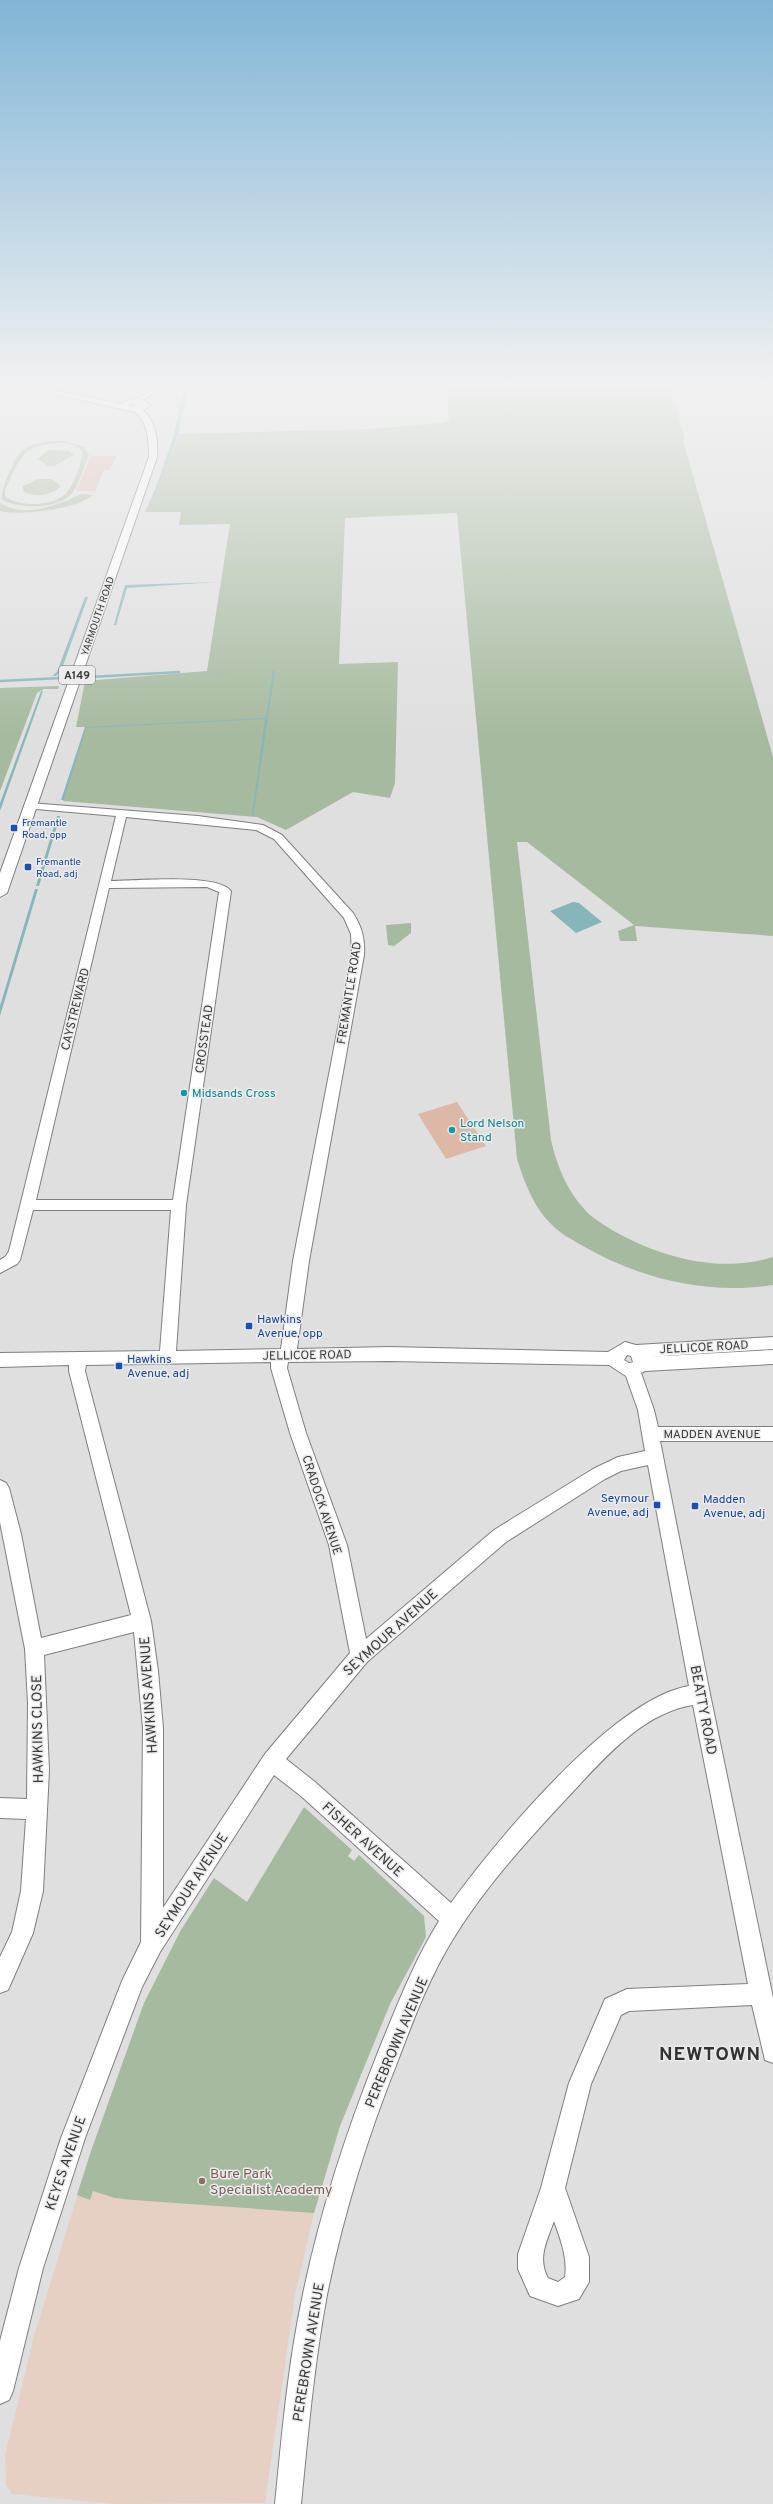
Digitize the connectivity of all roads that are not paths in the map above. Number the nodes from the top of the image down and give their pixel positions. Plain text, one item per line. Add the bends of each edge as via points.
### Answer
1 (137, 503) edge
2 (29, 806) junction
3 (122, 812) junction
4 (104, 884) junction
5 (0, 893) edge
6 (26, 1205) junction
7 (179, 1205) junction
8 (0, 1267) edge
9 (773, 1343) edge
10 (284, 1355) junction
11 (168, 1357) junction
12 (773, 1357) edge
13 (78, 1358) junction
14 (0, 1360) edge
15 (636, 1362) junction
16 (651, 1434) junction
17 (773, 1434) edge
18 (656, 1456) junction
19 (0, 1488) edge
20 (142, 1621) junction
21 (34, 1649) junction
22 (360, 1656) junction
23 (700, 1694) junction
24 (272, 1761) junction
25 (0, 1808) edge
26 (36, 1809) junction
27 (453, 1919) junction
28 (152, 1944) junction
29 (0, 1982) edge
30 (761, 1994) junction
31 (773, 2052) edge
32 (553, 2188) dead end
33 (0, 2391) edge
34 (288, 2504) edge

1 - 2 main road, YARMOUTH ROAD / A149
2 - 3 street, FREMANTLE ROAD
2 - 5 main road, YARMOUTH ROAD / A149
3 - 4 street, CAYSTREWARD
3 - 10 street, FREMANTLE ROAD via 242,823 270,831 349,916 358,933 358,955
4 - 6 street, CAYSTREWARD
4 - 7 street, CROSSTEAD via 208,884 226,891
6 - 7 street
6 - 8 street, CAYSTREWARD via 16,1251 12,1260
7 - 11 street, CROSSTEAD
9 - 15 street, JELLICOE ROAD
10 - 11 street, JELLICOE ROAD
10 - 15 street, JELLICOE ROAD via 389,1354 615,1359 619,1366
10 - 22 street, CRADOCK AVENUE via 279,1368 298,1433 338,1545
11 - 13 street, JELLICOE ROAD
12 - 15 street, JELLICOE ROAD
13 - 14 street, JELLICOE ROAD
13 - 20 street, HAWKINS AVENUE via 77,1371
15 - 16 street, BEATTY ROAD
16 - 17 street, MADDEN AVENUE
16 - 18 street, BEATTY ROAD
18 - 22 street, SEYMOUR AVENUE via 618,1464 500,1536
18 - 23 street, BEATTY ROAD
19 - 21 street, HAWKINS CLOSE via 12,1534
20 - 21 street
20 - 28 street, HAWKINS AVENUE via 153,1728
21 - 26 street, HAWKINS CLOSE via 39,1762
22 - 24 street, SEYMOUR AVENUE
23 - 27 street, PEREBROWN AVENUE via 670,1700 635,1722 598,1752 490,1868
23 - 30 street, BEATTY ROAD
24 - 27 street, FISHER AVENUE via 308,1789
24 - 28 street, SEYMOUR AVENUE
25 - 26 street
26 - 29 street, HAWKINS CLOSE via 32,1891 22,1933
27 - 34 street, PEREBROWN AVENUE via 408,2006 380,2075 335,2211 308,2330
28 - 33 street, KEYES AVENUE via 124,2003 73,2138 31,2268
30 - 31 street, BEATTY ROAD
30 - 32 street via 627,2000 613,2007 580,2083

